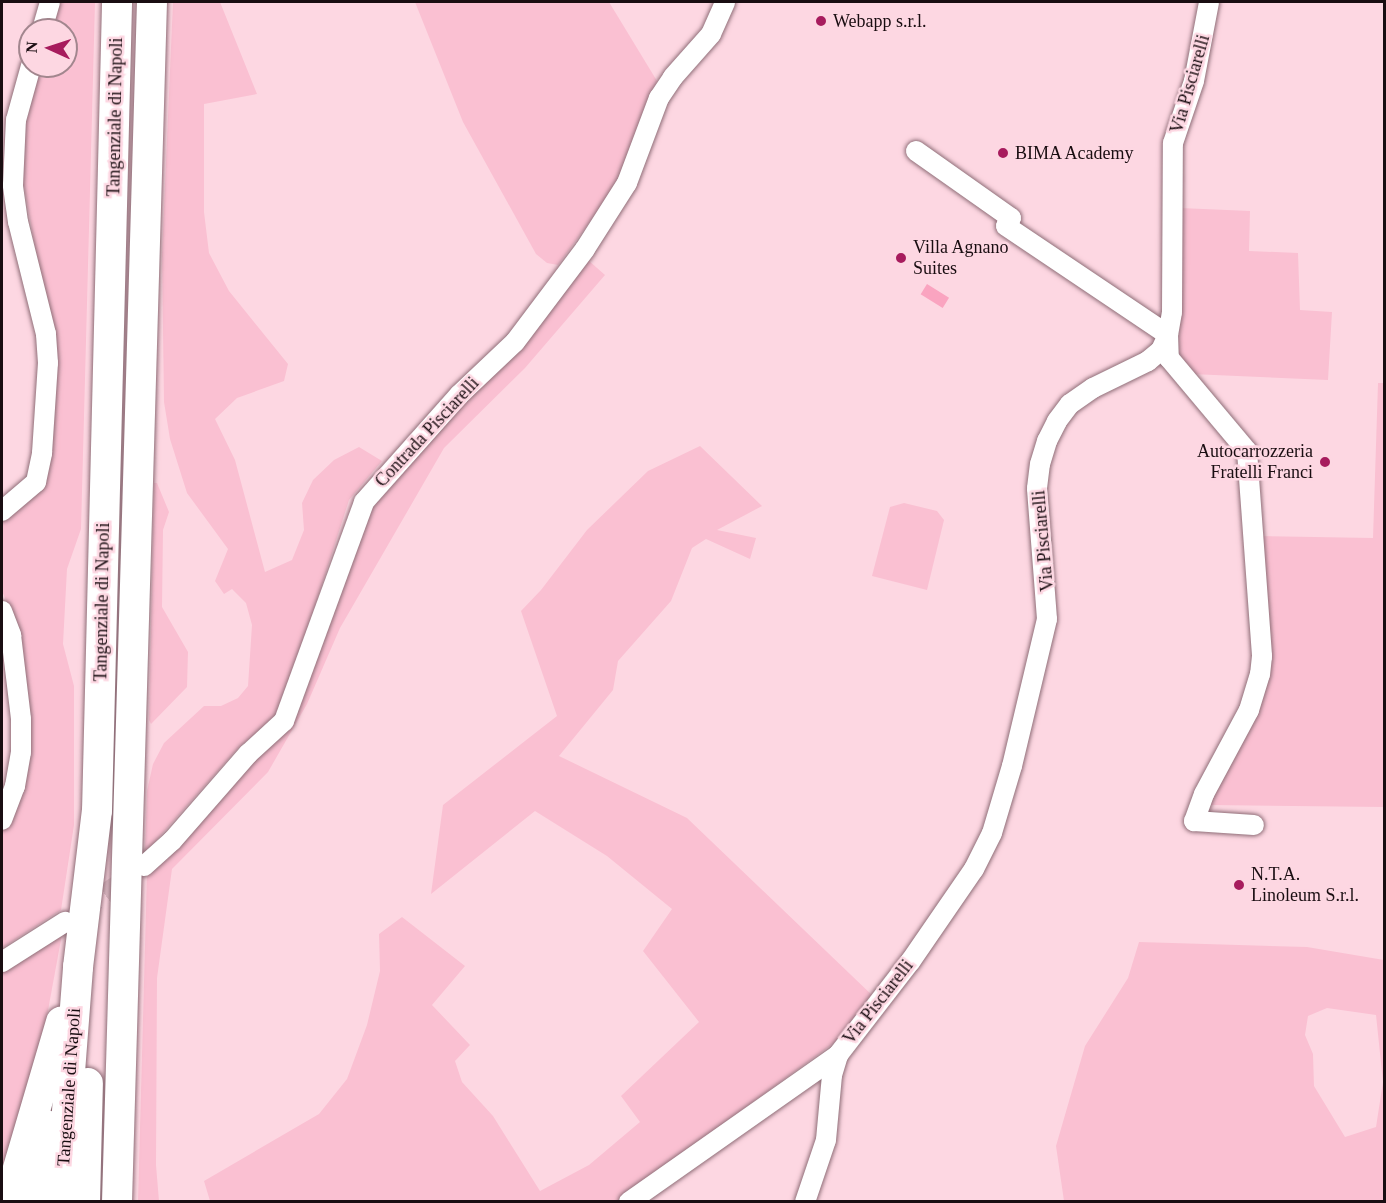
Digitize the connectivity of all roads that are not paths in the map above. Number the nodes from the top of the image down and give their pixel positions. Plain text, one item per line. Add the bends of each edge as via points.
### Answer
1 (50, 2) edge
2 (117, 2) edge
3 (152, 2) edge
4 (725, 2) edge
5 (1209, 2) edge
6 (45, 18) edge
7 (28, 78) edge
8 (916, 151) dead end
9 (1168, 335) junction
10 (2, 511) edge
11 (2, 611) edge
12 (2, 820) edge
13 (1254, 825) dead end
14 (144, 866) tunnel mouth
15 (65, 922) tunnel mouth
16 (2, 962) edge
17 (78, 967) junction
18 (69, 1015) junction
19 (838, 1055) junction
20 (88, 1068) junction
21 (42, 1085) junction
22 (27, 1137) junction
23 (8, 1202) edge
24 (15, 1202) edge
25 (23, 1202) edge
26 (33, 1202) edge
27 (43, 1202) edge
28 (51, 1202) edge
29 (60, 1202) edge
30 (71, 1202) edge
31 (80, 1202) edge
32 (85, 1202) edge
33 (117, 1202) edge
34 (629, 1202) edge
35 (805, 1202) edge

1 - 6 street
2 - 17 highway, Tangenziale di Napoli via 97,812
3 - 33 highway, Tangenziale di Napoli
4 - 14 street, Contrada Pisciarelli via 711,34 659,98 627,183 585,249 515,342 459,395 364,502 284,721
5 - 9 street, Via Pisciarelli via 1194,81 1173,143 1172,312
7 - 10 street via 16,120 13,185 18,222 46,334 43,442 36,482
8 - 9 street via 1011,218 1006,226
9 - 13 street via 1169,358 1247,451 1262,656 1249,710 1204,794 1194,821
9 - 19 street, Via Pisciarelli via 1161,350 1148,361 1070,404 1047,441 1037,488 1047,619 992,833 974,869 910,962
11 - 12 street via 11,635 21,752 15,786
15 - 16 street
17 - 18 highway
17 - 29 highway, Tangenziale di Napoli
18 - 20 highway
18 - 21 highway
18 - 26 highway
18 - 27 highway
18 - 28 highway
18 - 30 highway
19 - 34 street, Via Pisciarelli
19 - 35 street, Via Pisciarelli via 832,1075 826,1140
20 - 31 highway
20 - 32 highway
21 - 22 highway
21 - 25 highway
22 - 23 highway
22 - 24 highway

